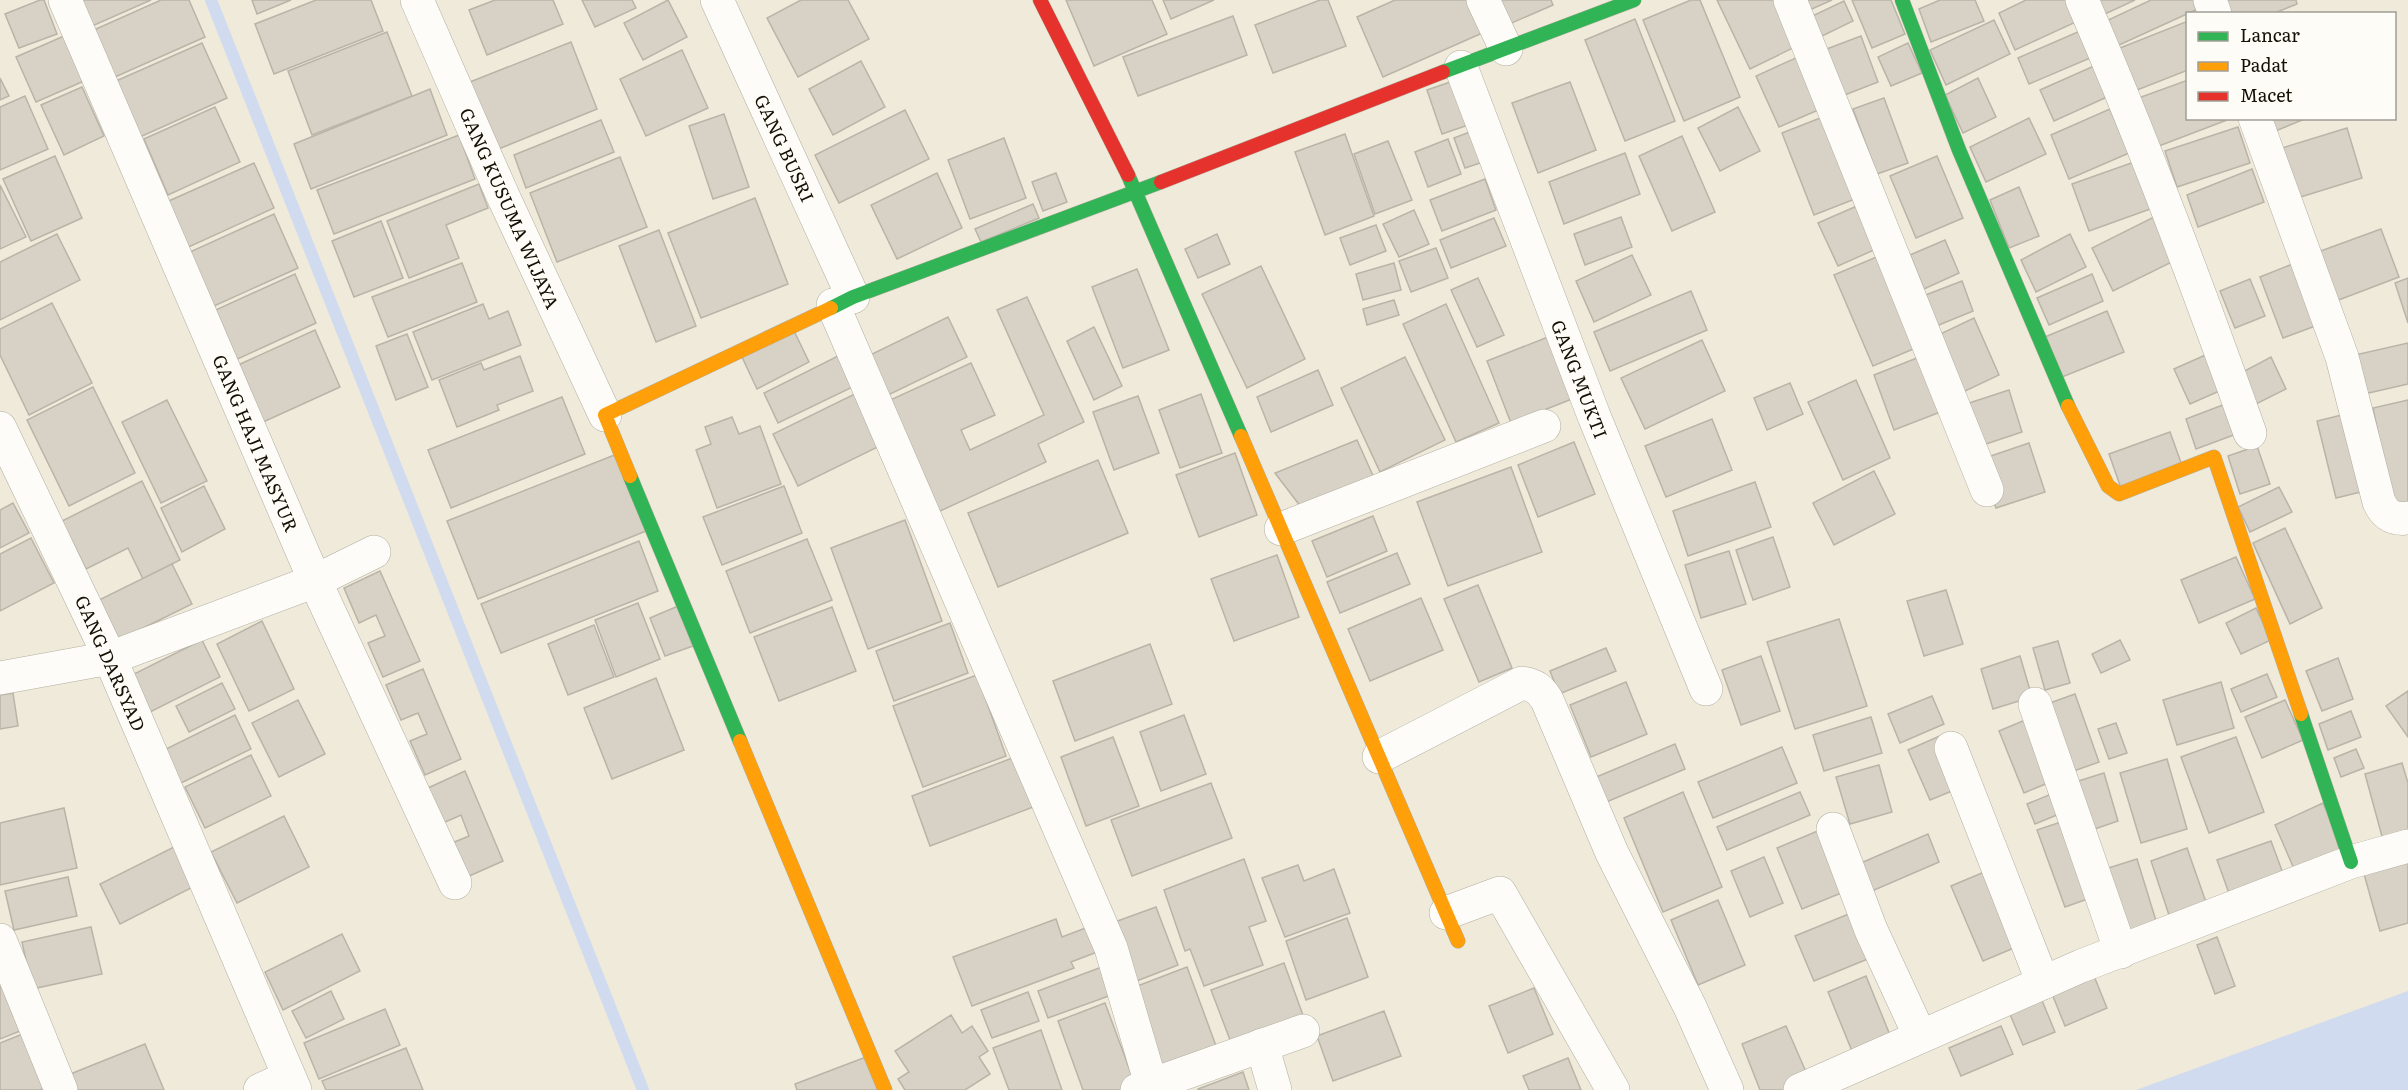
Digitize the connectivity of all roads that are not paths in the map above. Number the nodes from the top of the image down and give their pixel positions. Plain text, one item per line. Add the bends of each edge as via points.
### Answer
1 (65, 0) edge
2 (417, 0) edge
3 (717, 0) edge
4 (1040, 0) edge
5 (1483, 0) edge
6 (1634, 0) edge
7 (1790, 0) edge
8 (1902, 0) edge
9 (2082, 0) edge
10 (1506, 49) junction
11 (1461, 67) junction
12 (2256, 120) edge
13 (1137, 192) junction
14 (843, 301) junction
15 (605, 415) junction
16 (1544, 426) dead end
17 (0, 428) edge
18 (2250, 433) dead end
19 (1987, 490) dead end
20 (2408, 518) edge
21 (1281, 529) junction
22 (374, 552) dead end
23 (315, 581) junction
24 (110, 658) junction
25 (0, 678) edge
26 (1706, 689) dead end
27 (2035, 704) dead end
28 (1951, 748) dead end
29 (1379, 757) junction
30 (1833, 828) dead end
31 (2408, 846) edge
32 (2351, 862) junction
33 (455, 883) dead end
34 (1452, 927) joint
35 (0, 940) edge
36 (2121, 951) junction
37 (2043, 983) junction
38 (1303, 1031) dead end
39 (1920, 1036) junction
40 (1262, 1045) junction
41 (282, 1086) edge
42 (1144, 1087) edge
43 (61, 1090) edge
44 (885, 1090) edge
45 (1275, 1090) edge
46 (1613, 1090) edge
47 (1727, 1090) edge
48 (1800, 1090) edge

1 - 23 street, GANG HAJI MASYUR
2 - 15 street, GANG KUSUMA WIJAYA
3 - 14 street, GANG BUSRI
4 - 13 street
5 - 10 street
6 - 10 street
7 - 19 street
8 - 32 street via 1995,235 2072,416 2108,486 2119,494 2214,457
9 - 18 street via 2210,320
10 - 11 street
11 - 13 street
11 - 26 street, GANG MUKTI via 1594,416
12 - 20 street via 2342,357 2379,502 2384,513
13 - 14 street
13 - 21 street
14 - 15 street
14 - 42 street, GANG BUSRI via 1111,948
15 - 44 street
16 - 21 street
17 - 24 street, GANG DARSYAD
21 - 29 street
22 - 23 street
23 - 24 street
23 - 33 street, GANG HAJI MASYUR
24 - 25 street
24 - 41 street, GANG DARSYAD via 215,900
27 - 36 street
28 - 37 street
29 - 34 street
29 - 47 street via 1522,683 1541,691 1612,853
30 - 39 street via 1871,930
31 - 32 street
32 - 36 street
34 - 46 street via 1500,893
35 - 43 street
36 - 37 street
37 - 39 street
38 - 40 street
39 - 48 street
40 - 42 street
40 - 45 street

